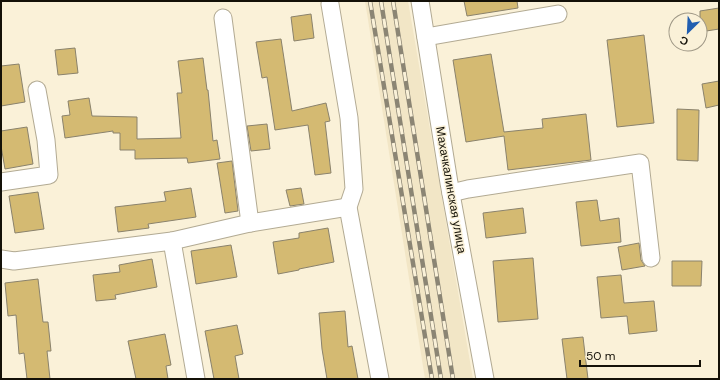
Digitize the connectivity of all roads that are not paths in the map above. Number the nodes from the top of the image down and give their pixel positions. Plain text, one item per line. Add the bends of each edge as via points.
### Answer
1 (420, 1) edge
2 (330, 4) dead end
3 (558, 14) dead end
4 (223, 18) dead end
5 (426, 37) junction
6 (37, 90) dead end
7 (1, 182) edge
8 (451, 193) junction
9 (348, 208) junction
10 (250, 223) junction
11 (172, 241) junction
12 (651, 258) dead end
13 (1, 259) edge
14 (196, 379) edge
15 (380, 379) edge
16 (485, 379) edge

1 - 5 street, Махачкалинская улица
2 - 9 street via 349,118 354,189
3 - 5 street
4 - 10 street
5 - 8 street, Махачкалинская улица
6 - 7 street via 49,175
8 - 12 street via 468,188 640,163
8 - 16 street, Махачкалинская улица
9 - 10 street
9 - 15 street
10 - 11 street
11 - 13 street via 14,261
11 - 14 street

